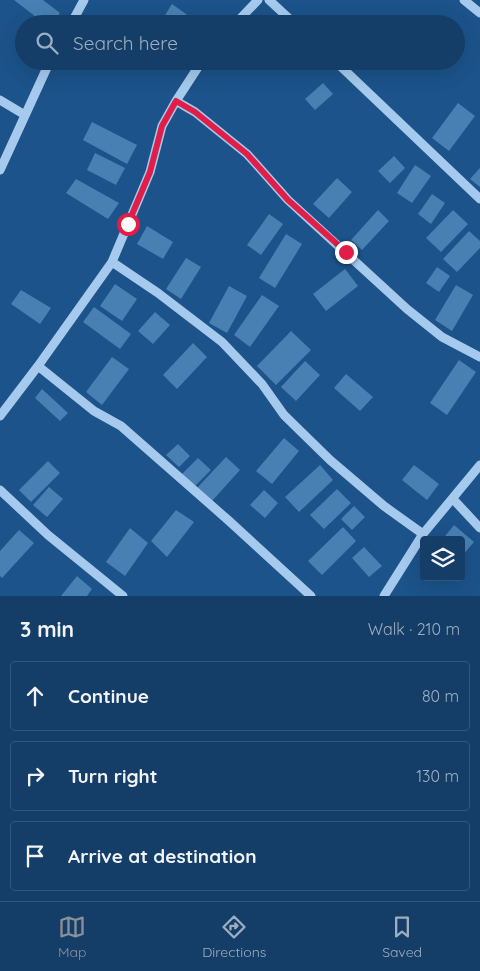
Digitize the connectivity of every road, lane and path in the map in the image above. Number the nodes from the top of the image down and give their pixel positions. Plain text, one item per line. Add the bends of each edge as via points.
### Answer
1 (84, 0) edge
2 (258, 0) edge
3 (269, 0) edge
4 (464, 0) edge
5 (480, 13) edge
6 (76, 15) edge
7 (244, 15) edge
8 (285, 15) edge
9 (46, 70) edge
10 (196, 70) edge
11 (344, 70) edge
12 (0, 100) edge
13 (176, 101) junction
14 (25, 115) junction
15 (0, 170) edge
16 (480, 199) edge
17 (112, 262) junction
18 (480, 357) edge
19 (38, 366) junction
20 (0, 416) edge
21 (480, 466) edge
22 (0, 490) edge
23 (452, 499) junction
24 (480, 528) edge
25 (423, 534) junction
26 (124, 596) edge
27 (310, 596) edge
28 (384, 596) edge

1 - 6 street
2 - 7 street
3 - 8 street
4 - 5 street
9 - 14 street
10 - 13 street
11 - 16 street
12 - 14 street
13 - 17 street via 162,126 150,172
13 - 18 street via 195,112 247,154 288,200 408,309 442,337
14 - 15 street
17 - 19 street
17 - 25 street via 158,292 222,342 262,384 284,415 330,460
19 - 20 street
19 - 27 street via 94,411 121,426
21 - 23 street
22 - 26 street via 48,535
23 - 24 street
23 - 25 street
25 - 28 street

